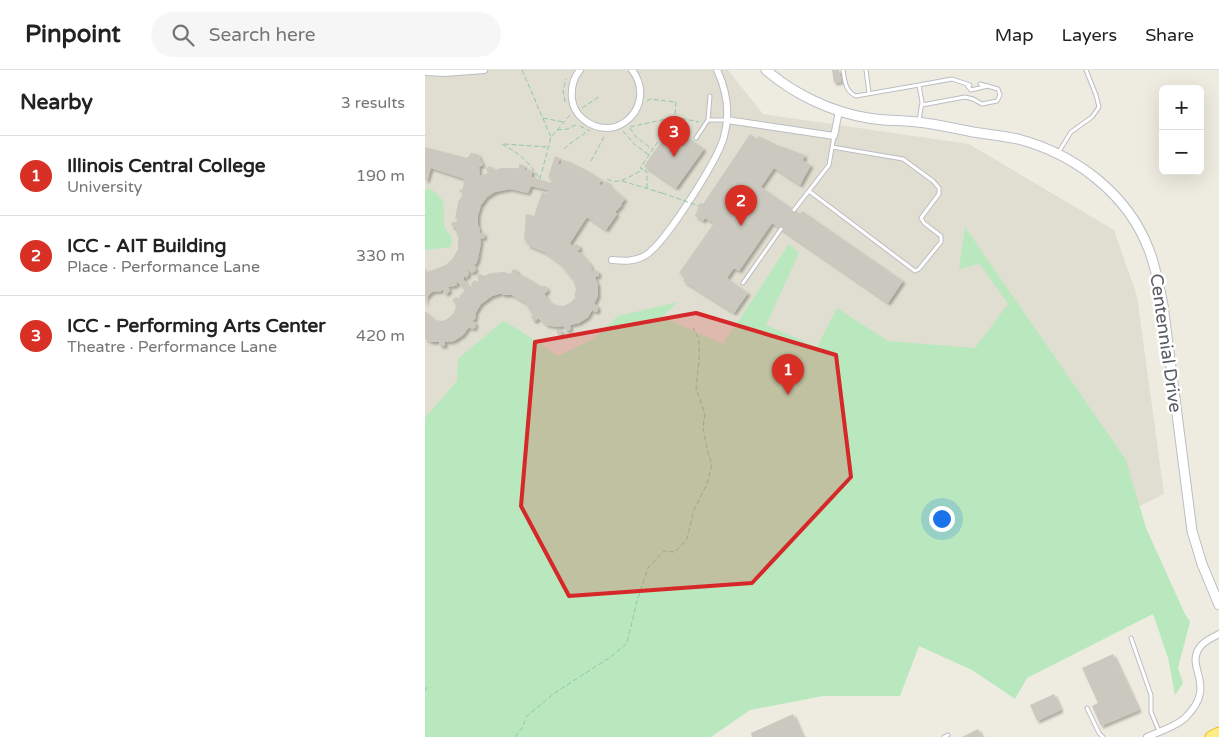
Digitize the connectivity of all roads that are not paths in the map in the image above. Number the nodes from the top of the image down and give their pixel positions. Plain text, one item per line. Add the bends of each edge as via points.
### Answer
1 (484, 70) edge
2 (580, 70) edge
3 (632, 70) edge
4 (717, 70) edge
5 (766, 70) edge
6 (843, 70) edge
7 (866, 70) edge
8 (1086, 70) edge
9 (425, 72) edge
10 (980, 84) dead end
11 (919, 85) junction
12 (968, 85) junction
13 (988, 85) junction
14 (869, 93) junction
15 (710, 96) dead end
16 (965, 97) junction
17 (922, 104) junction
18 (839, 111) junction
19 (727, 120) junction
20 (707, 121) junction
21 (919, 122) junction
22 (834, 136) junction
23 (696, 138) dead end
24 (832, 146) junction
25 (1057, 154) junction
26 (809, 191) junction
27 (794, 210) dead end
28 (781, 229) dead end
29 (612, 260) dead end
30 (743, 283) dead end
31 (1219, 605) edge
32 (1219, 634) edge
33 (1131, 638) dead end
34 (1087, 708) dead end
35 (1159, 731) junction
36 (1219, 733) edge
37 (1103, 737) edge
38 (1147, 737) edge
39 (1211, 737) edge

1 - 9 street
2 - 3 street via 572,89 573,114 600,128 611,128 624,122 637,106 641,92
4 - 19 street via 723,84
5 - 18 main road, Centennial Drive via 810,99
6 - 14 lane via 851,94
7 - 14 lane
8 - 25 lane via 1099,107 1092,117 1071,132
10 - 13 lane
11 - 12 lane via 956,79
11 - 14 lane
11 - 17 lane
12 - 13 lane via 971,90
12 - 16 lane
13 - 16 lane via 1000,92 996,102 982,104
15 - 20 lane
16 - 17 lane
17 - 21 lane
18 - 21 main road, Centennial Drive via 868,118
18 - 22 street
19 - 20 lane
19 - 22 street
19 - 29 street via 714,160 653,250 638,259
20 - 23 lane
21 - 25 main road, Centennial Drive via 1018,140
22 - 24 lane
24 - 26 lane via 829,164
24 - 26 lane via 903,160 933,181 939,188 939,194 921,218 941,236 941,242 915,271
25 - 31 main road, Centennial Drive via 1078,164 1113,193 1139,228 1149,249 1163,305 1192,531
26 - 27 lane
28 - 30 lane
32 - 35 street via 1205,642 1197,654 1195,662 1201,687 1198,702 1183,720
33 - 35 lane via 1151,695 1151,712
34 - 37 lane
35 - 38 street
36 - 39 highway

